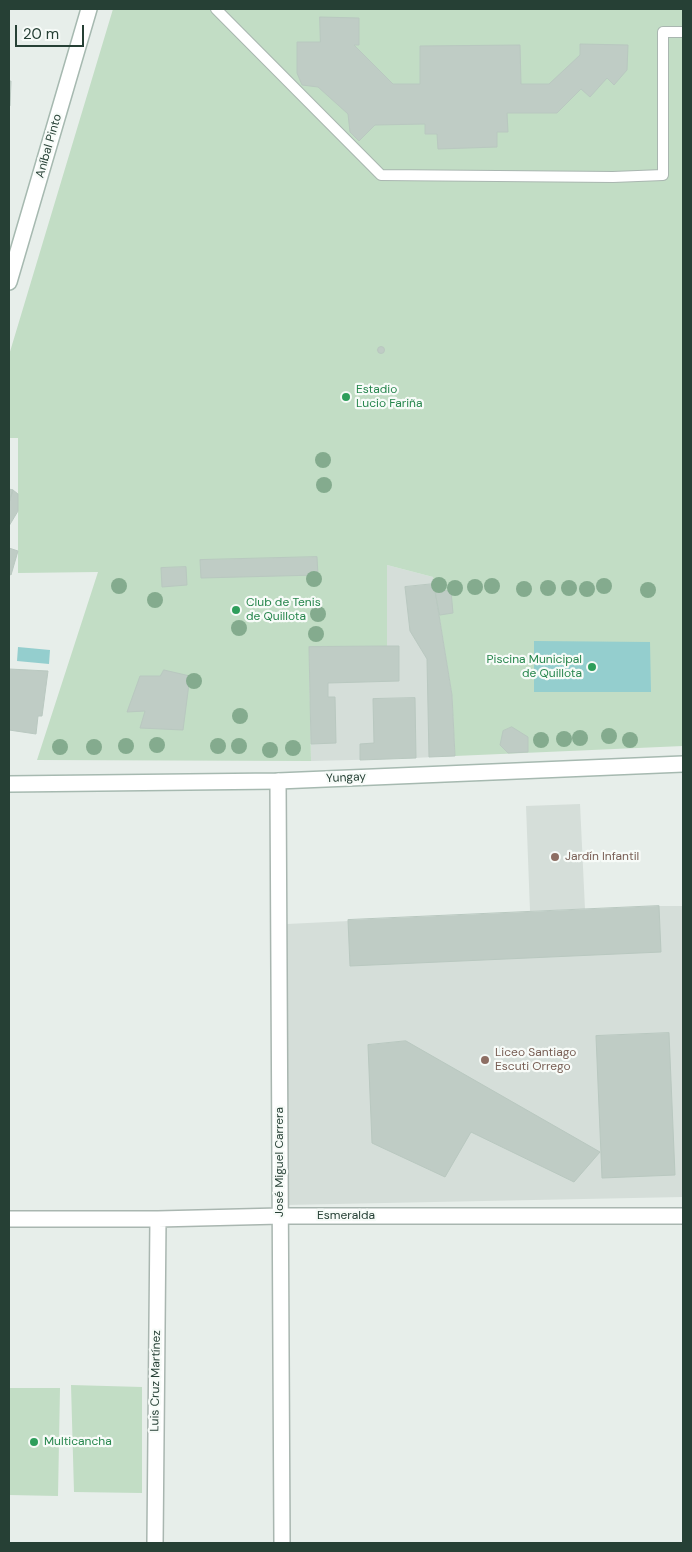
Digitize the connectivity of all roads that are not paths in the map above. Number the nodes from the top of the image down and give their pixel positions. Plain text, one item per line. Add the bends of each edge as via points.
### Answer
1 (89, 9) edge
2 (216, 9) edge
3 (683, 32) edge
4 (9, 282) edge
5 (683, 764) edge
6 (278, 781) junction
7 (9, 784) edge
8 (280, 1216) junction
9 (683, 1216) edge
10 (9, 1219) edge
11 (158, 1219) junction
12 (155, 1543) edge
13 (282, 1543) edge

1 - 4 street, Aníbal Pinto
2 - 3 lane via 381,175 663,175 663,32
5 - 6 street, Yungay
6 - 7 street, Yungay
6 - 8 street, José Miguel Carrera
8 - 9 street, Esmeralda
8 - 11 street, Esmeralda
8 - 13 street, José Miguel Carrera
10 - 11 street, Esmeralda
11 - 12 street, Luis Cruz Martínez

